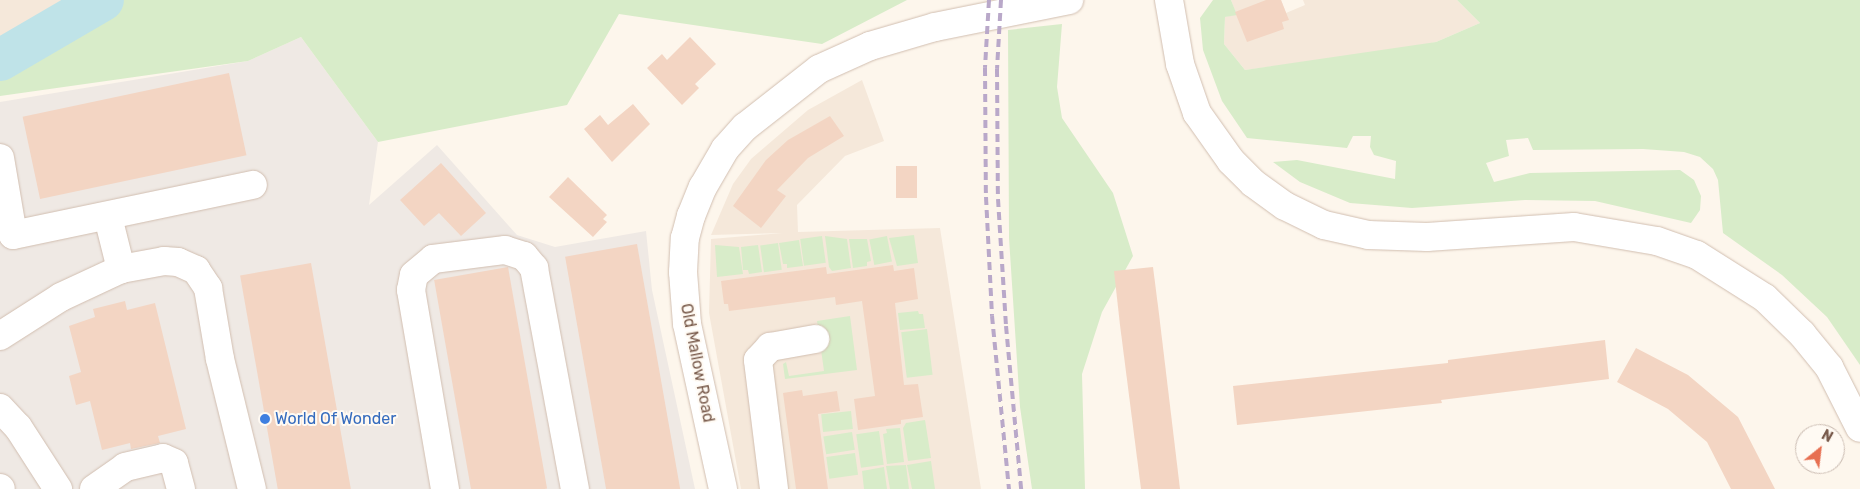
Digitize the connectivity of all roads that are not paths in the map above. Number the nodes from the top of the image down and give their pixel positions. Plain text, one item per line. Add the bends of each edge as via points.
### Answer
1 (1069, 0) edge
2 (1169, 0) edge
3 (0, 158) edge
4 (253, 185) dead end
5 (108, 217) junction
6 (6, 238) edge
7 (121, 269) junction
8 (0, 336) edge
9 (815, 339) dead end
10 (0, 408) edge
11 (1860, 428) edge
12 (58, 489) edge
13 (94, 489) edge
14 (181, 489) edge
15 (252, 489) edge
16 (445, 489) edge
17 (575, 489) edge
18 (723, 489) edge
19 (774, 489) edge

1 - 18 street, Old Mallow Road via 935,27 870,46 818,69 745,127 725,149 696,201 683,254 687,324
2 - 11 street via 1180,64 1197,113 1231,161 1253,183 1285,206 1324,226 1368,235 1426,237 1574,227 1640,237 1697,255 1765,298 1802,334 1829,367
3 - 6 street
4 - 5 street
5 - 6 street
5 - 7 street
7 - 8 street via 61,297
7 - 15 street via 152,261 178,262 196,270 204,278
9 - 19 street via 770,347 758,360
10 - 12 street via 18,427
13 - 14 street via 125,467 163,458 174,463
16 - 17 street via 411,290 414,275 433,259 504,250 524,256 534,268

